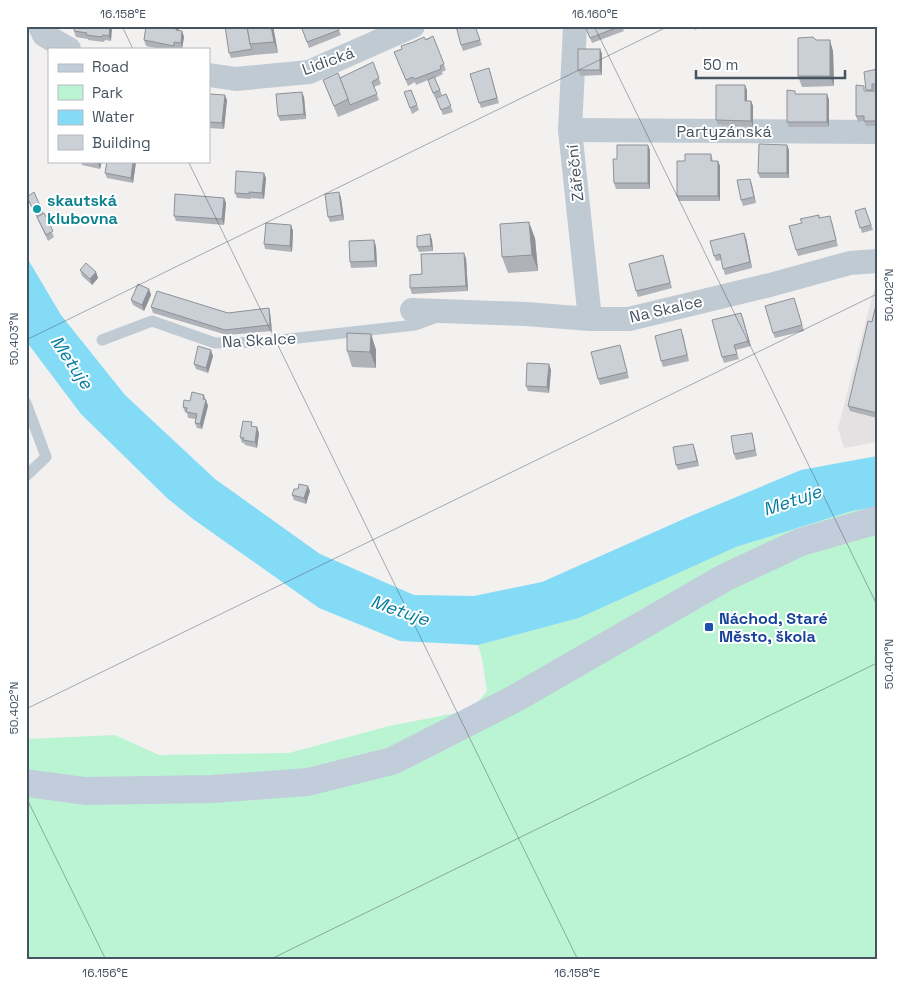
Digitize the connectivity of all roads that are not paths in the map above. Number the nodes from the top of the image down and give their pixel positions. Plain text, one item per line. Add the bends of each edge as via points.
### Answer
1 (412, 26) edge
2 (575, 26) edge
3 (42, 31) edge
4 (68, 48) edge
5 (210, 75) edge
6 (570, 130) junction
7 (877, 132) edge
8 (877, 260) edge
9 (412, 310) dead end
10 (451, 312) junction
11 (590, 319) junction
12 (102, 340) dead end
13 (26, 403) edge
14 (26, 476) edge
15 (877, 520) edge
16 (26, 783) edge

1 - 5 street, Lidická via 309,72 236,78
2 - 6 street, Zářeční
3 - 4 street
6 - 7 street, Partyzánská
6 - 11 street, Zářeční
8 - 11 street, Na Skalce via 850,263 629,319
9 - 10 street, Na Skalce
10 - 11 street, Na Skalce
10 - 12 lane, Na Skalce via 415,326 262,342 215,343 152,321
13 - 14 lane via 46,457
15 - 16 street via 800,542 724,578 516,698 392,761 308,782 212,789 86,791

